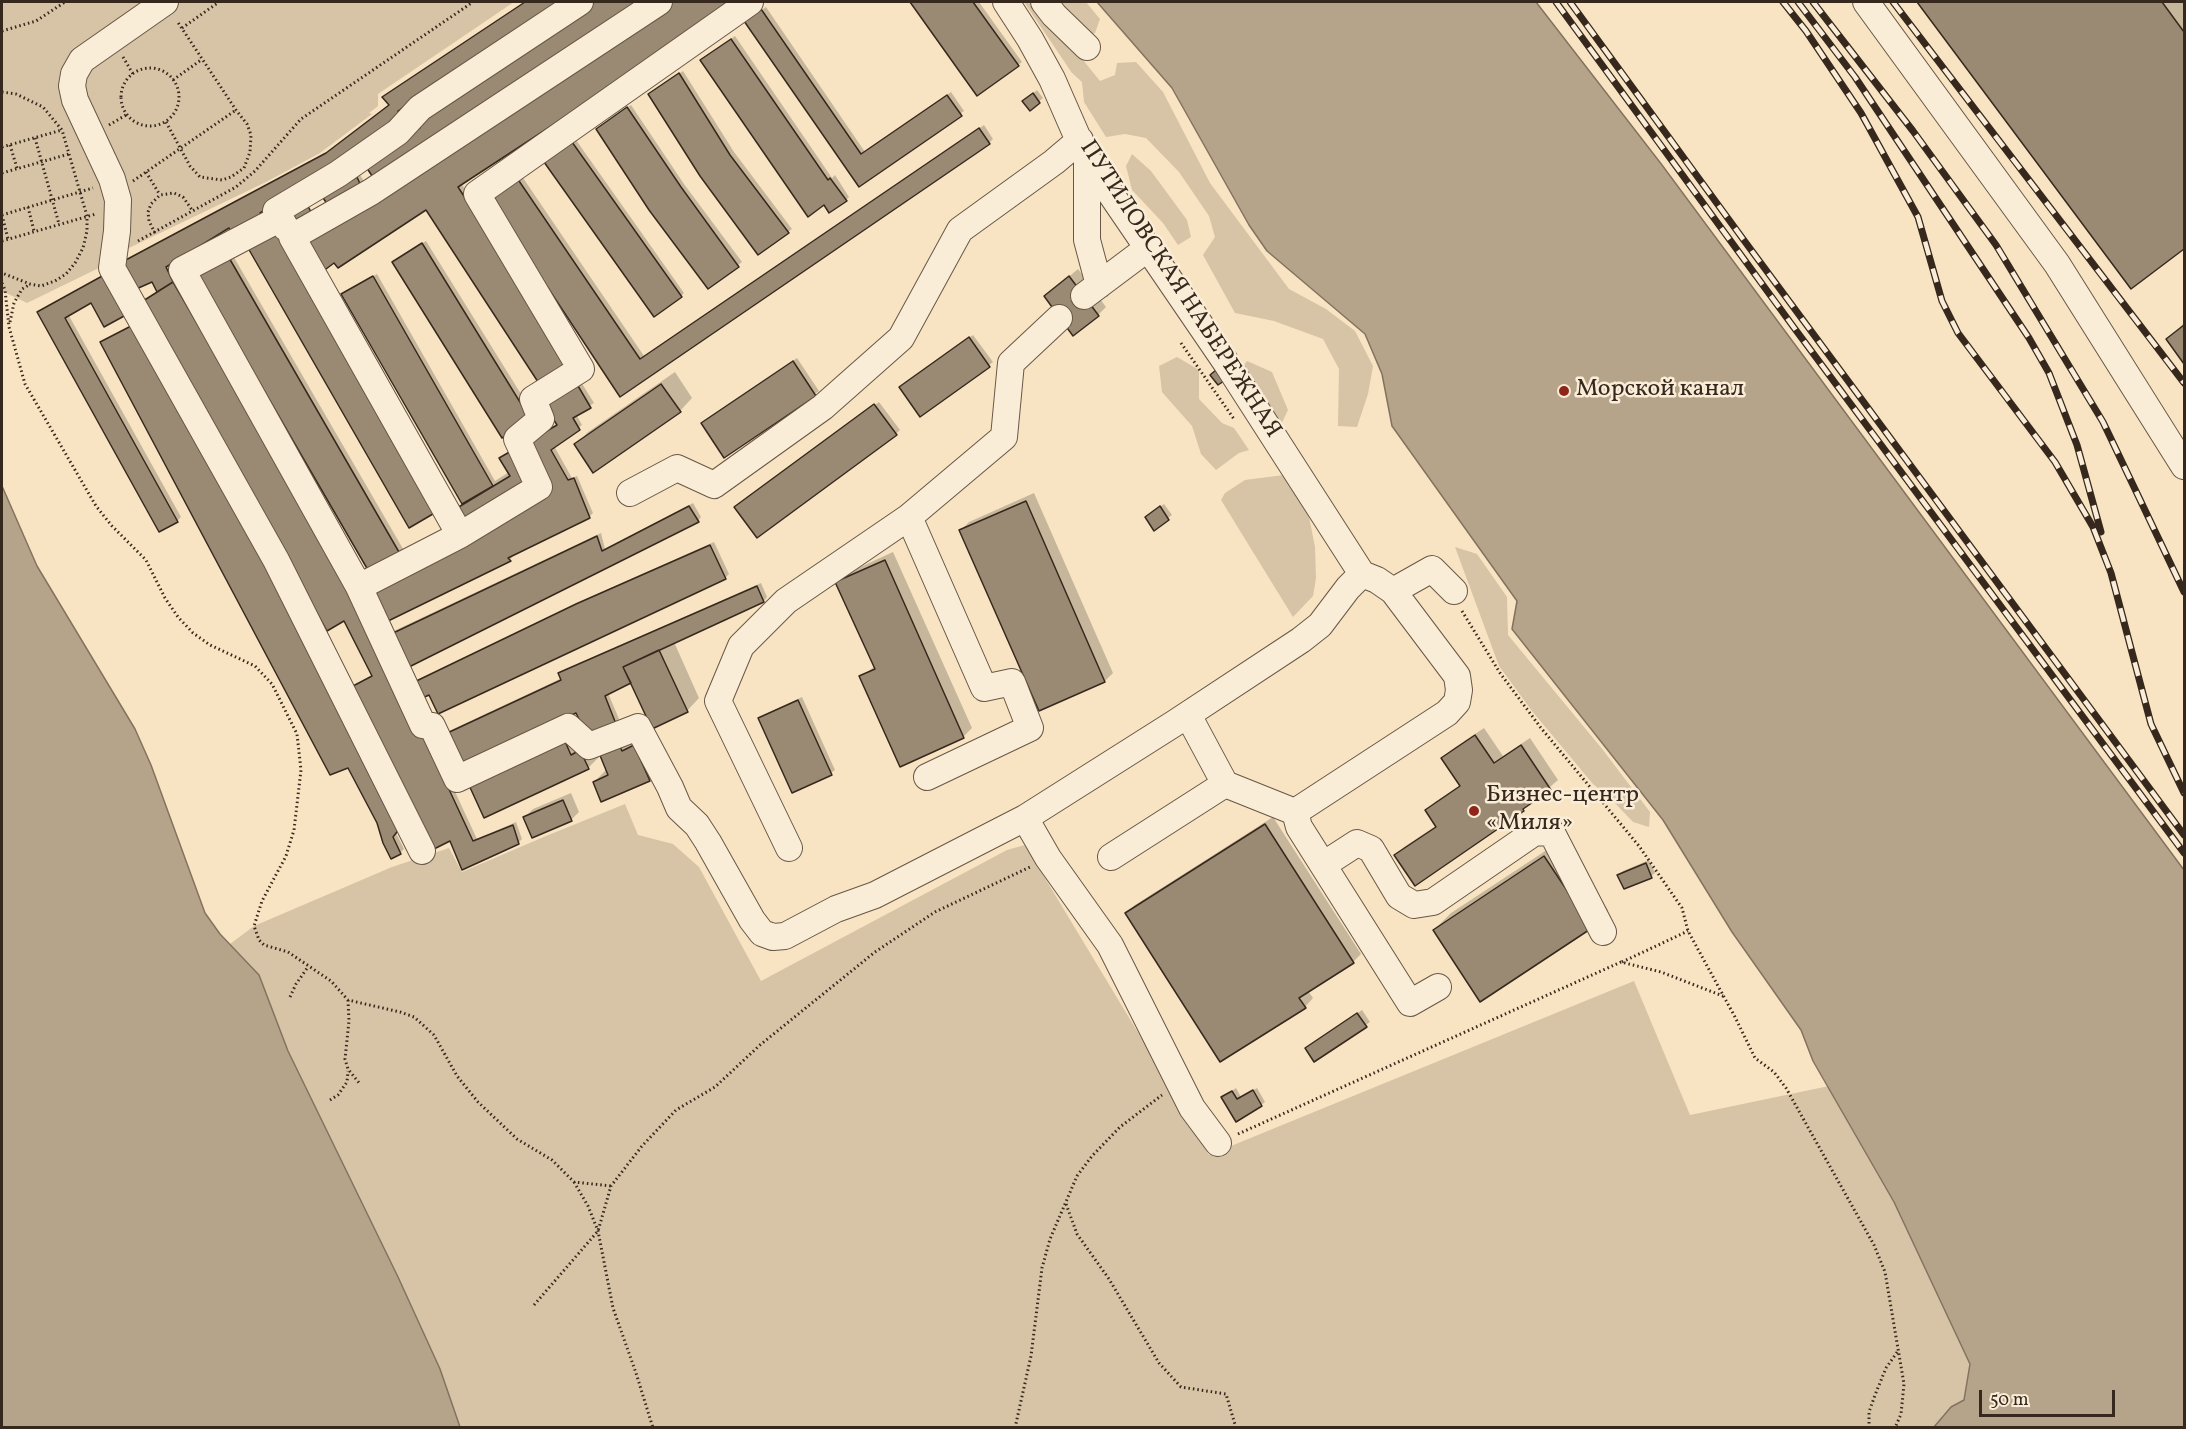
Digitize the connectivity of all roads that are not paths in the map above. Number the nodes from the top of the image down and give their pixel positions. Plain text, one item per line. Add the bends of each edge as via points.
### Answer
1 (164, 2) edge
2 (580, 2) edge
3 (659, 2) edge
4 (750, 2) edge
5 (1006, 2) edge
6 (1044, 2) edge
7 (1866, 2) edge
8 (1087, 47) dead end
9 (1084, 149) junction
10 (286, 228) junction
11 (1148, 248) junction
12 (1059, 318) dead end
13 (2184, 466) edge
14 (630, 493) dead end
15 (909, 517) junction
16 (460, 535) junction
17 (1362, 574) junction
18 (359, 587) junction
19 (1393, 591) junction
20 (1454, 591) road end
21 (1188, 715) junction
22 (927, 777) dead end
23 (1225, 784) junction
24 (1295, 812) junction
25 (1025, 818) junction
26 (789, 848) dead end
27 (422, 851) dead end
28 (1111, 857) dead end
29 (1323, 865) junction
30 (1603, 932) dead end
31 (1438, 987) dead end
32 (1218, 1143) road end

1 - 27 street via 82,60 74,74 75,100 112,179 117,200 112,268 276,560
2 - 10 street via 420,108 398,132 338,174 276,211
3 - 10 street via 371,192
4 - 16 street via 477,194 580,369 533,399 541,420 517,439 539,487
5 - 9 street, ПУТИЛОВСКАЯ НАБЕРЕЖНАЯ via 1047,69
6 - 8 street
7 - 13 street via 2057,264
9 - 11 street, ПУТИЛОВСКАЯ НАБЕРЕЖНАЯ
9 - 11 street via 1092,291
9 - 14 street via 1054,162 960,230 901,338 823,407 714,485 677,468
10 - 16 street
10 - 18 street via 182,270
11 - 17 street, ПУТИЛОВСКАЯ НАБЕРЕЖНАЯ
12 - 15 street via 1011,363 1004,437
15 - 22 street via 984,688 1012,682 1030,728
15 - 26 street via 786,601 741,646 718,701
16 - 18 street
17 - 19 street
17 - 21 street via 1320,625
18 - 25 street via 423,725 432,726 458,779 568,727 589,746 638,727 679,808 697,825 752,920 762,933 773,938 786,936 836,909 875,895
19 - 20 street via 1432,569
19 - 24 street via 1457,676 1457,702 1447,713
21 - 23 street
21 - 25 street
23 - 24 street
23 - 28 street
24 - 29 street via 1299,827
25 - 32 street via 1048,858 1110,945 1192,1108
29 - 30 street via 1357,843 1371,849 1400,896 1414,905 1433,902 1534,832 1552,833
29 - 31 street via 1410,1003

